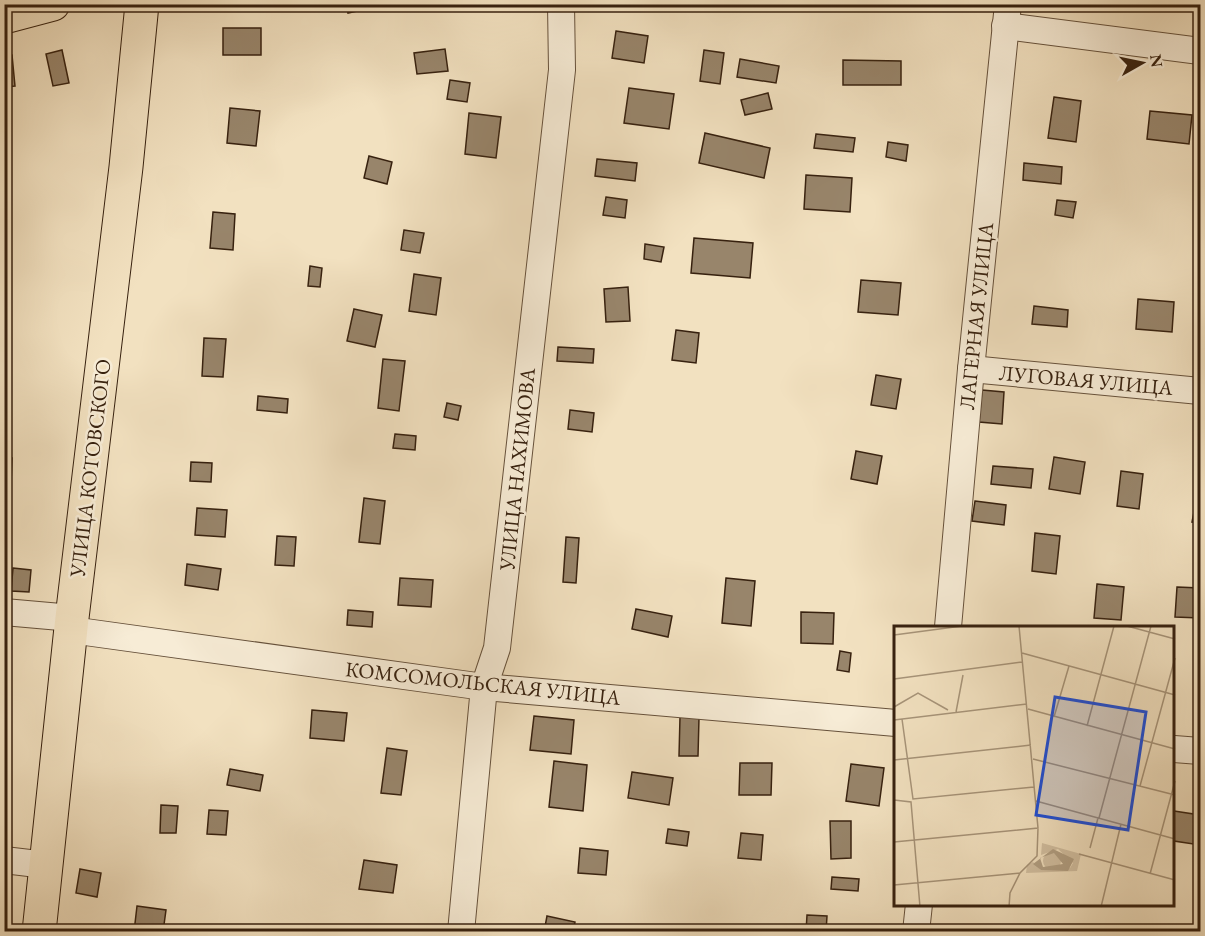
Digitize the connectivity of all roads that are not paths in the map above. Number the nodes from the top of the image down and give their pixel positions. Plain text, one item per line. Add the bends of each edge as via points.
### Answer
1 (53, 4) edge
2 (142, 4) edge
3 (561, 4) edge
4 (1006, 15) edge
5 (4, 17) edge
6 (1200, 51) edge
7 (971, 369) junction
8 (1200, 391) edge
9 (4, 612) edge
10 (72, 624) junction
11 (948, 626) edge
12 (484, 687) junction
13 (894, 723) edge
14 (1175, 749) edge
15 (1200, 751) edge
16 (4, 860) edge
17 (46, 865) junction
18 (919, 906) edge
19 (39, 932) edge
20 (461, 932) edge
21 (916, 932) edge

1 - 5 main road
2 - 10 main road, УЛИЦА КОТОВСКОГО
3 - 12 street, УЛИЦА НАХИМОВА via 562,70 497,648
4 - 6 street
4 - 7 street, ЛАГЕРНАЯ УЛИЦА
7 - 8 street, ЛУГОВАЯ УЛИЦА
7 - 11 street, ЛАГЕРНАЯ УЛИЦА
9 - 10 street, КОМСОМОЛЬСКАЯ УЛИЦА
10 - 12 street, КОМСОМОЛЬСКАЯ УЛИЦА
10 - 17 main road, УЛИЦА КОТОВСКОГО
12 - 13 street, КОМСОМОЛЬСКАЯ УЛИЦА
12 - 20 street, УЛИЦА НАХИМОВА
14 - 15 street
16 - 17 street
17 - 19 main road, УЛИЦА КОТОВСКОГО
18 - 21 street

